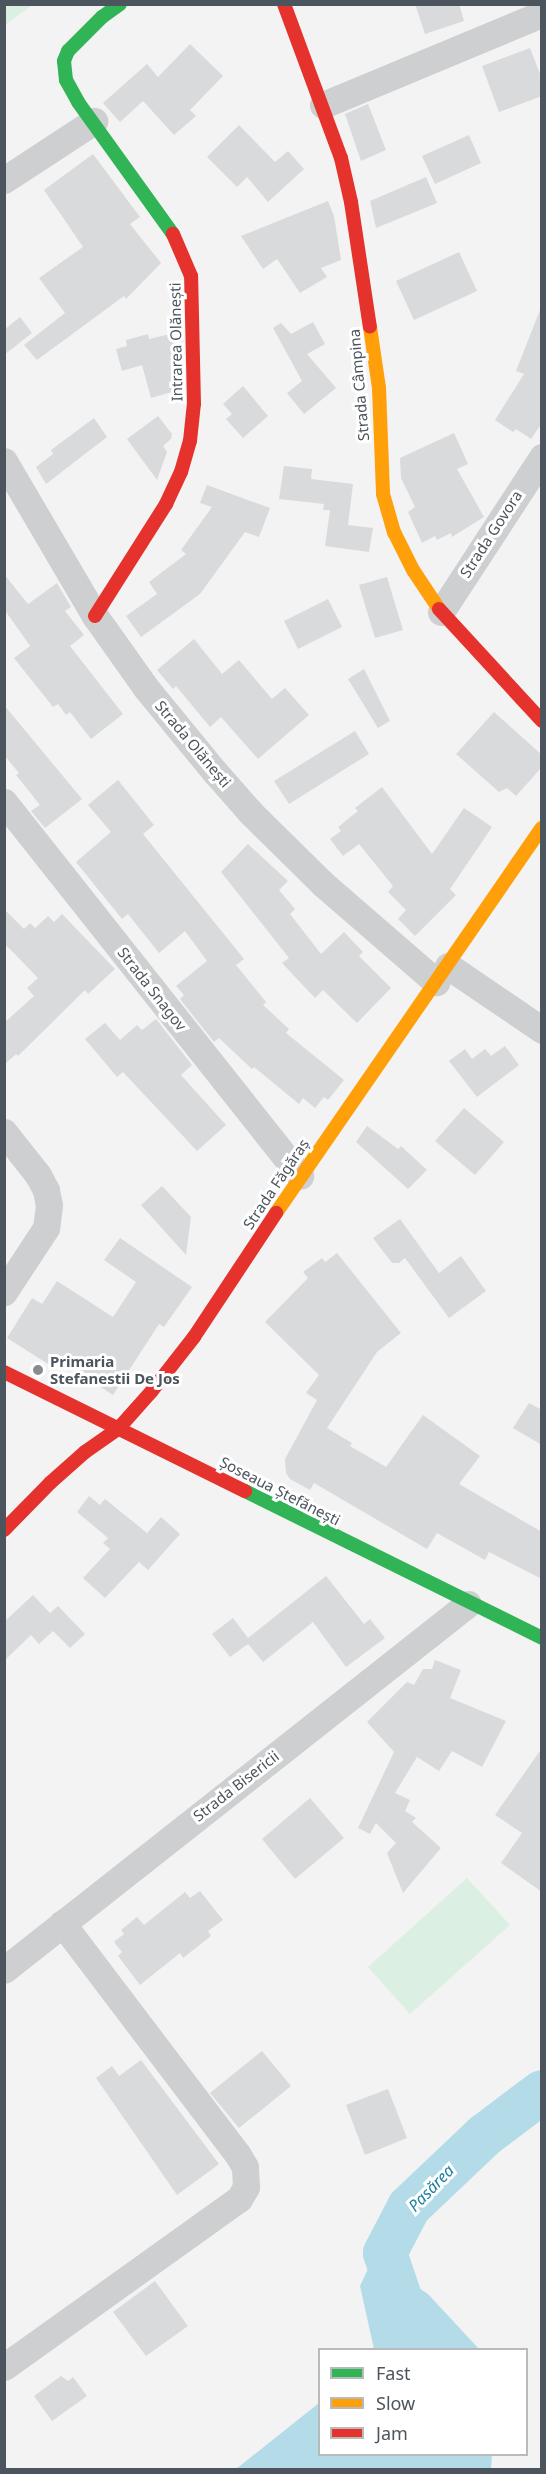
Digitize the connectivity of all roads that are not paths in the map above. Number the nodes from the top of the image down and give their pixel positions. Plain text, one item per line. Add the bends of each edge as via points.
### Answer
1 (120, 4) edge
2 (284, 4) edge
3 (542, 14) edge
4 (323, 105) junction
5 (94, 122) junction
6 (4, 180) edge
7 (542, 457) edge
8 (4, 461) edge
9 (441, 612) junction
10 (95, 616) junction
11 (542, 721) edge
12 (4, 802) edge
13 (542, 828) edge
14 (442, 974) junction
15 (542, 1030) edge
16 (4, 1132) edge
17 (300, 1176) junction
18 (4, 1292) edge
19 (4, 1372) edge
20 (118, 1429) junction
21 (4, 1530) edge
22 (468, 1604) junction
23 (542, 1638) edge
24 (62, 1923) junction
25 (4, 1970) edge
26 (4, 2367) edge

1 - 5 street, Intrarea Olănești via 102,16 68,51 64,61 66,80
2 - 4 street, Strada Câmpina
3 - 4 street
4 - 9 street, Strada Câmpina via 341,158 364,285 379,388 383,494 394,532
5 - 6 street
5 - 10 street, Intrarea Olănești via 165,219 182,249 191,276 194,404 189,441 176,483
7 - 9 street, Strada Govora
8 - 10 street, Strada Olănești
9 - 11 street, Strada Câmpina
10 - 14 street, Strada Olănești via 146,688 251,813 323,884
12 - 17 street, Strada Snagov
13 - 14 street, Strada Făgăraș
14 - 15 street, Strada Olănești
14 - 17 street, Strada Făgăraș
16 - 18 street via 38,1175 49,1205 46,1228
17 - 20 street, Strada Făgăraș via 194,1337
19 - 20 street, Șoseaua Ștefănești
20 - 21 street, Strada Făgăraș via 50,1483
20 - 22 street, Șoseaua Ștefănești
22 - 23 street, Șoseaua Ștefănești
22 - 24 street, Strada Bisericii
24 - 25 street, Strada Bisericii
24 - 26 street via 238,2155 245,2167 246,2187 239,2199

